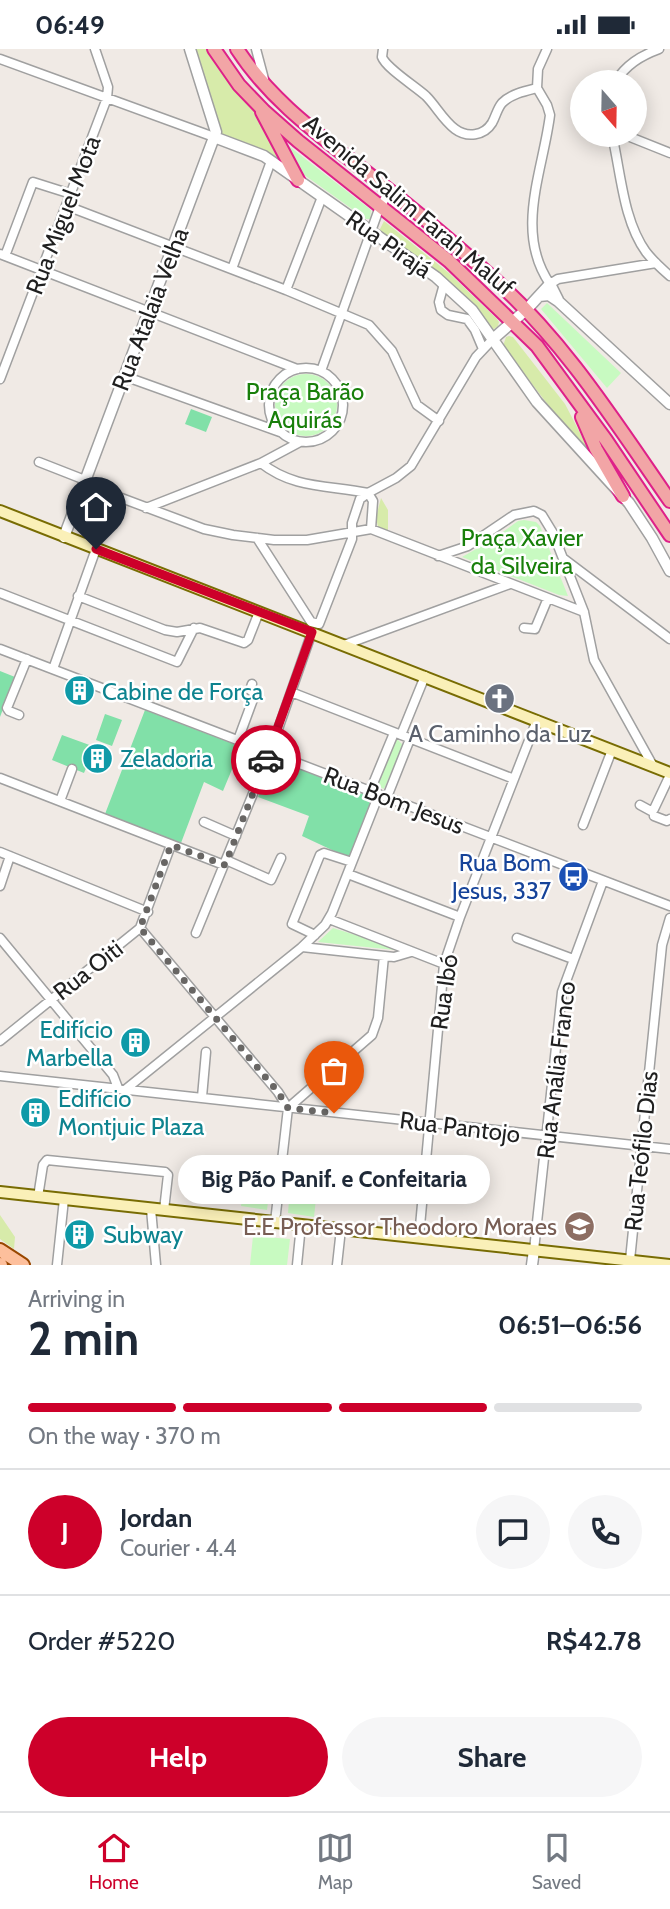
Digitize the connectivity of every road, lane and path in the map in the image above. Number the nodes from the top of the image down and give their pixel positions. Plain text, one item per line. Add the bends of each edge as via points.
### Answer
1 (95, 49) edge
2 (190, 49) edge
3 (215, 49) edge
4 (237, 49) edge
5 (256, 49) edge
6 (383, 49) edge
7 (547, 49) edge
8 (659, 49) edge
9 (0, 59) edge
10 (624, 70) edge
11 (537, 88) junction
12 (267, 89) junction
13 (107, 98) junction
14 (259, 106) junction
15 (214, 137) junction
16 (648, 144) edge
17 (615, 147) edge
18 (670, 153) edge
19 (271, 161) junction
20 (298, 180) junction
21 (390, 190) junction
22 (71, 194) junction
23 (322, 197) junction
24 (67, 206) junction
25 (381, 206) junction
26 (372, 232) junction
27 (173, 246) junction
28 (3, 255) edge
29 (656, 263) junction
30 (232, 269) junction
31 (43, 270) junction
32 (670, 276) edge
33 (444, 284) junction
34 (550, 284) junction
35 (286, 290) junction
36 (539, 296) junction
37 (558, 302) junction
38 (527, 309) junction
39 (149, 310) junction
40 (343, 312) junction
41 (514, 321) junction
42 (494, 339) junction
43 (483, 349) junction
44 (297, 369) junction
45 (321, 371) junction
46 (124, 376) junction
47 (0, 379) edge
48 (572, 394) junction
49 (670, 404) edge
50 (439, 421) junction
51 (280, 432) junction
52 (300, 442) junction
53 (39, 462) dead end
54 (261, 463) junction
55 (85, 482) junction
56 (368, 493) junction
57 (623, 496) junction
58 (670, 501) edge
59 (146, 508) junction
60 (0, 511) edge
61 (371, 529) junction
62 (353, 531) junction
63 (670, 534) edge
64 (64, 537) junction
65 (257, 538) junction
66 (96, 549) junction
67 (438, 556) junction
68 (564, 559) junction
69 (670, 571) edge
70 (510, 584) junction
71 (0, 593) edge
72 (78, 596) junction
73 (548, 598) junction
74 (259, 612) junction
75 (584, 612) junction
76 (309, 616) junction
77 (69, 621) junction
78 (297, 627) junction
79 (194, 628) junction
80 (524, 628) dead end
81 (312, 632) junction
82 (670, 639) edge
83 (344, 645) junction
84 (0, 649) edge
85 (27, 659) junction
86 (53, 669) junction
87 (425, 676) junction
88 (252, 684) dead end
89 (291, 692) junction
90 (19, 715) dead end
91 (537, 720) junction
92 (402, 736) junction
93 (238, 740) junction
94 (639, 741) junction
95 (612, 750) junction
96 (270, 752) junction
97 (635, 759) junction
98 (653, 766) junction
99 (72, 769) dead end
100 (670, 774) edge
101 (0, 778) edge
102 (514, 779) junction
103 (370, 791) junction
104 (383, 796) junction
105 (60, 801) junction
106 (640, 805) dead end
107 (654, 816) dead end
108 (670, 819) edge
109 (204, 823) dead end
110 (583, 825) dead end
111 (236, 836) junction
112 (492, 838) junction
113 (171, 845) junction
114 (0, 852) edge
115 (10, 856) junction
116 (281, 858) dead end
117 (225, 862) junction
118 (352, 862) junction
119 (348, 874) junction
120 (603, 881) junction
121 (0, 886) edge
122 (670, 906) edge
123 (148, 912) junction
124 (460, 917) junction
125 (670, 918) edge
126 (329, 919) junction
127 (140, 928) junction
128 (196, 933) dead end
129 (315, 935) junction
130 (0, 938) edge
131 (517, 938) dead end
132 (302, 947) junction
133 (411, 952) junction
134 (384, 955) junction
135 (573, 959) junction
136 (444, 964) junction
137 (50, 999) junction
138 (215, 1017) junction
139 (0, 1041) edge
140 (206, 1052) dead end
141 (0, 1076) edge
142 (122, 1089) junction
143 (202, 1097) junction
144 (288, 1108) junction
145 (430, 1123) junction
146 (547, 1137) junction
147 (642, 1146) junction
148 (670, 1149) edge
149 (0, 1192) edge
150 (38, 1197) junction
151 (64, 1199) junction
152 (151, 1209) junction
153 (164, 1210) junction
154 (275, 1222) junction
155 (301, 1225) junction
156 (341, 1229) junction
157 (418, 1237) junction
158 (0, 1250) edge
159 (534, 1250) junction
160 (630, 1261) junction
161 (23, 1265) edge
162 (57, 1265) edge
163 (156, 1265) edge
164 (297, 1265) edge
165 (337, 1265) edge
166 (532, 1265) edge
167 (670, 1265) edge

1 - 13 street via 108,87
2 - 15 street via 217,128
3 - 14 highway, Avenida Salim Farah Maluf
4 - 12 highway, Avenida Salim Farah Maluf
5 - 12 street
6 - 11 street via 389,68 407,79 464,134 486,130 508,99
7 - 11 street via 538,69
8 - 10 street
9 - 13 street, Rua Pirajá
11 - 34 street via 550,115 534,196 532,237 541,271
12 - 21 highway, Avenida Salim Farah Maluf
13 - 15 street, Rua Pirajá
13 - 22 street, Rua Miguel Mota
14 - 20 highway
14 - 25 highway, Avenida Salim Farah Maluf
15 - 19 street, Rua Pirajá
15 - 27 street, Rua Atalaia Velha
16 - 18 street
17 - 29 street via 631,221
19 - 20 street, Rua Pirajá
19 - 30 street
20 - 23 street, Rua Pirajá
21 - 25 street
21 - 38 highway, Avenida Salim Farah Maluf
22 - 24 street, Rua Miguel Mota
22 - 28 street via 33,181
23 - 26 street, Rua Pirajá
23 - 35 street
24 - 27 street
24 - 31 street, Rua Miguel Mota
25 - 26 street
25 - 41 highway, Avenida Salim Farah Maluf
26 - 33 street, Rua Pirajá
26 - 40 street
27 - 30 street
27 - 39 street, Rua Atalaia Velha
28 - 31 street
29 - 32 street
29 - 34 street
30 - 35 street
31 - 39 street
31 - 47 street, Rua Miguel Mota
33 - 42 street, Rua Pirajá
33 - 43 street via 439,302 442,310 467,319
34 - 36 street
34 - 37 street
35 - 40 street
36 - 37 street via 549,295
36 - 38 street
37 - 49 street
38 - 41 street
38 - 58 highway, Avenida Salim Farah Maluf via 591,385
39 - 44 street
39 - 46 street, Rua Atalaia Velha
40 - 45 street
40 - 50 street via 369,325 385,341 417,405
41 - 42 street
41 - 48 highway, Avenida Salim Farah Maluf
42 - 43 street
42 - 57 street, Rua Pirajá via 537,402
43 - 50 street
44 - 45 street
44 - 51 street via 286,373 271,390 269,413
45 - 52 street via 339,387 343,410 339,422 323,438
46 - 51 street
46 - 55 street, Rua Atalaia Velha
48 - 57 highway
48 - 63 highway, Avenida Salim Farah Maluf
50 - 56 street via 411,466
51 - 52 street
52 - 54 street
53 - 55 street
54 - 56 street via 295,482
54 - 59 street
55 - 59 street
55 - 64 street, Rua Atalaia Velha
56 - 61 street via 373,501
56 - 62 street via 360,499
57 - 69 street, Rua Pirajá
59 - 65 street via 204,529
60 - 64 main road
61 - 62 street
61 - 67 street
62 - 65 street via 307,540
62 - 76 street via 320,621 314,624
64 - 66 main road
65 - 76 street
66 - 72 street
66 - 74 main road
67 - 68 street via 468,546 514,515 534,511 548,522
67 - 70 street
68 - 75 street
68 - 82 street
70 - 73 street
70 - 83 street
71 - 77 street
72 - 77 street
72 - 79 street via 172,632
73 - 75 street
73 - 80 street via 535,629
74 - 78 main road
74 - 79 street via 244,643
75 - 94 street via 594,660
76 - 78 street
77 - 79 street via 177,662
77 - 86 street
78 - 81 main road
81 - 83 main road
81 - 89 street
83 - 87 main road
84 - 85 street, Rua Bom Jesus
85 - 86 street, Rua Bom Jesus
85 - 90 street via 8,708
86 - 93 street, Rua Bom Jesus
87 - 91 main road
87 - 92 street
88 - 93 street via 250,690 255,694
89 - 92 street
89 - 96 street
91 - 95 main road
91 - 102 street, Rua Ibó
92 - 102 street
92 - 103 street
92 - 104 street
93 - 96 street, Rua Bom Jesus
94 - 97 street
94 - 98 street
95 - 97 main road
95 - 110 street
96 - 103 street, Rua Bom Jesus
96 - 111 street
97 - 98 main road
98 - 100 main road
99 - 105 street
100 - 106 street via 654,809
101 - 105 street
102 - 112 street, Rua Ibó
103 - 104 street, Rua Bom Jesus
104 - 112 street, Rua Bom Jesus
104 - 118 street
105 - 113 street
107 - 108 street
109 - 111 street
111 - 117 street
112 - 120 street, Rua Bom Jesus
112 - 124 street, Rua Ibó
113 - 117 street
113 - 123 street, Rua Oiti
114 - 115 street
115 - 121 street
115 - 123 street
116 - 117 street via 271,880
117 - 128 street
118 - 119 street
118 - 129 street via 320,855 292,924
119 - 124 street
119 - 126 street
120 - 122 street, Rua Bom Jesus
120 - 135 street, Rua Anália Franco
123 - 127 street, Rua Oiti
124 - 136 street, Rua Ibó
125 - 147 street, Rua Teófilo Dias via 662,945
126 - 129 street
126 - 133 street
127 - 137 street, Rua Oiti
127 - 138 street
129 - 132 street
130 - 137 street
131 - 135 street
132 - 134 street
132 - 138 street
133 - 134 street
133 - 136 street
134 - 144 street via 372,1035
135 - 146 street, Rua Anália Franco via 561,999
136 - 145 street, Rua Ibó
137 - 139 street, Rua Oiti
137 - 142 street
138 - 142 street
138 - 144 street
140 - 143 street
141 - 142 street, Rua Pantojo
142 - 143 street, Rua Pantojo
143 - 144 street, Rua Pantojo
144 - 145 street, Rua Pantojo
144 - 154 street
145 - 146 street, Rua Pantojo
145 - 157 street, Rua Ibó
146 - 147 street, Rua Pantojo
146 - 159 street, Rua Anália Franco
147 - 148 street, Rua Pantojo
147 - 160 street, Rua Teófilo Dias
149 - 150 main road
150 - 151 main road
150 - 153 street via 47,1160 124,1167 168,1173
151 - 152 main road
151 - 162 street
152 - 153 main road
152 - 163 street
153 - 154 main road
154 - 155 main road
155 - 156 main road
155 - 164 street
156 - 157 main road
156 - 165 street
157 - 159 main road
158 - 161 main road
159 - 160 main road
159 - 166 street, Rua Anália Franco
160 - 167 main road

